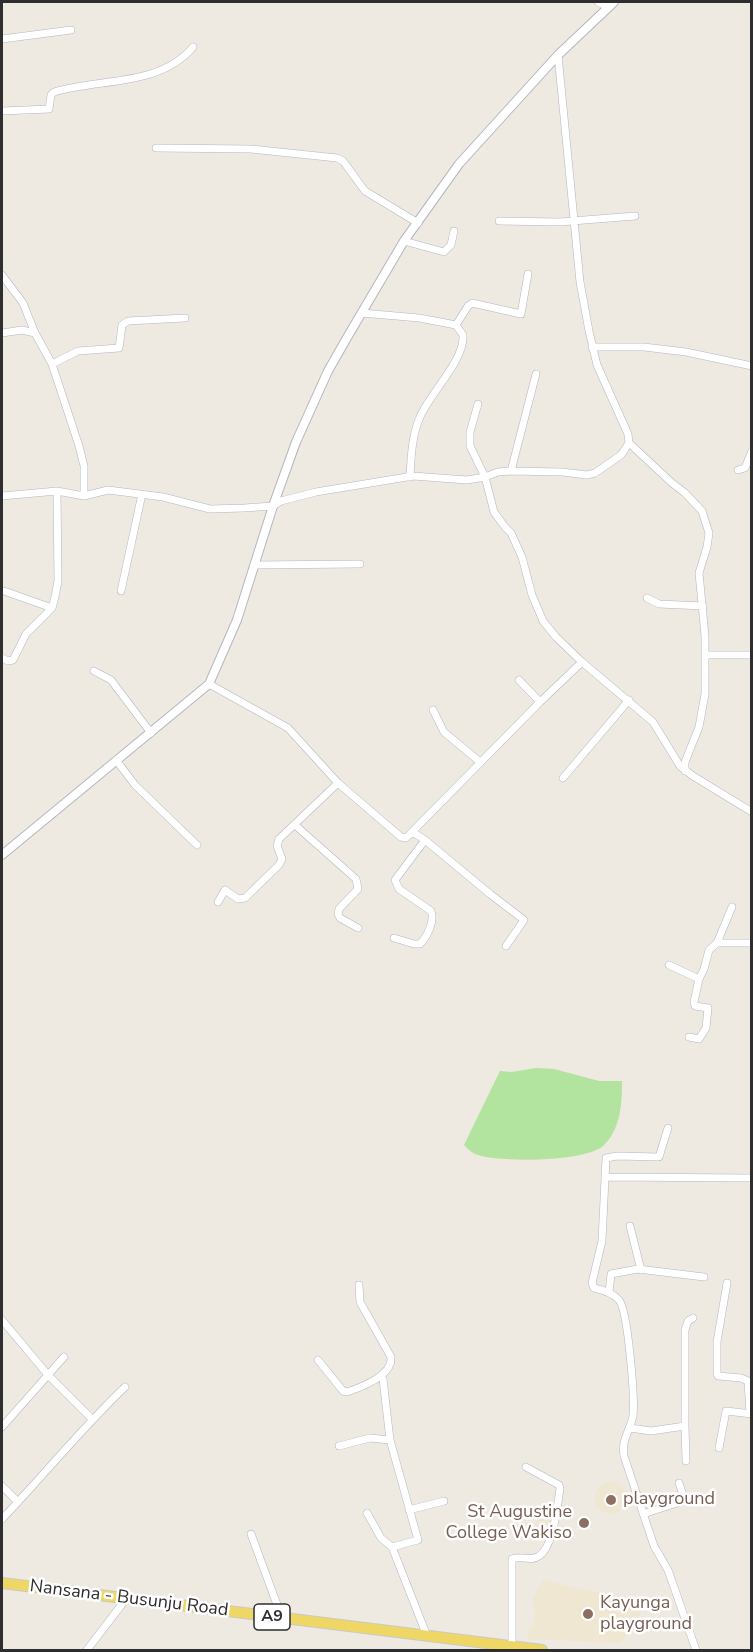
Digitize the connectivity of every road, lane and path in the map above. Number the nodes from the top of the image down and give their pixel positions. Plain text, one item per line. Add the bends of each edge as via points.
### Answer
1 (598, 2) edge
2 (611, 4) edge
3 (71, 30) dead end
4 (2, 39) edge
5 (193, 47) dead end
6 (558, 55) junction
7 (2, 111) edge
8 (156, 148) dead end
9 (635, 216) dead end
10 (574, 220) junction
11 (499, 221) dead end
12 (418, 223) junction
13 (454, 231) dead end
14 (404, 241) junction
15 (528, 274) dead end
16 (2, 275) edge
17 (362, 313) junction
18 (185, 318) dead end
19 (456, 325) junction
20 (2, 333) edge
21 (35, 333) junction
22 (592, 346) junction
23 (52, 364) junction
24 (752, 366) edge
25 (536, 374) dead end
26 (478, 404) dead end
27 (629, 443) junction
28 (752, 451) edge
29 (738, 470) dead end
30 (511, 471) junction
31 (410, 477) junction
32 (485, 477) junction
33 (57, 491) junction
34 (142, 494) junction
35 (2, 496) edge
36 (84, 496) junction
37 (273, 506) junction
38 (360, 564) dead end
39 (254, 565) junction
40 (4, 591) dead end
41 (121, 591) dead end
42 (647, 598) dead end
43 (703, 606) junction
44 (52, 608) junction
45 (705, 655) junction
46 (752, 655) edge
47 (2, 658) edge
48 (582, 662) junction
49 (94, 671) dead end
50 (519, 680) dead end
51 (209, 684) junction
52 (629, 700) junction
53 (540, 702) junction
54 (433, 710) dead end
55 (152, 733) junction
56 (116, 760) junction
57 (480, 762) junction
58 (685, 771) junction
59 (563, 778) dead end
60 (338, 783) junction
61 (752, 812) edge
62 (295, 825) junction
63 (411, 834) junction
64 (425, 840) junction
65 (196, 845) dead end
66 (2, 855) edge
67 (218, 902) dead end
68 (732, 907) dead end
69 (358, 928) dead end
70 (394, 938) dead end
71 (717, 943) junction
72 (752, 943) edge
73 (506, 946) dead end
74 (669, 965) dead end
75 (699, 980) junction
76 (688, 1038) dead end
77 (668, 1128) dead end
78 (605, 1177) junction
79 (752, 1178) edge
80 (630, 1226) dead end
81 (641, 1270) junction
82 (704, 1277) dead end
83 (727, 1283) dead end
84 (359, 1285) dead end
85 (609, 1293) junction
86 (693, 1318) dead end
87 (2, 1320) edge
88 (64, 1357) dead end
89 (318, 1360) dead end
90 (48, 1375) junction
91 (380, 1377) junction
92 (124, 1387) dead end
93 (751, 1414) edge
94 (92, 1419) junction
95 (685, 1426) junction
96 (2, 1427) edge
97 (630, 1428) junction
98 (390, 1440) junction
99 (339, 1446) dead end
100 (719, 1448) dead end
101 (686, 1461) dead end
102 (526, 1467) dead end
103 (679, 1483) dead end
104 (2, 1486) edge
105 (18, 1502) junction
106 (444, 1502) dead end
107 (409, 1510) junction
108 (367, 1513) dead end
109 (643, 1514) junction
110 (2, 1519) edge
111 (250, 1534) dead end
112 (392, 1546) junction
113 (2, 1583) edge
114 (126, 1599) junction
115 (282, 1618) junction
116 (427, 1636) junction
117 (512, 1647) junction
118 (87, 1650) edge
119 (542, 1650) edge
120 (696, 1650) edge

1 - 2 street
2 - 6 street
3 - 4 street
5 - 7 street via 172,65 149,74 54,92 49,109
6 - 10 street
6 - 12 street via 459,164
8 - 12 street via 251,149 337,158 365,191
9 - 10 street
10 - 11 street
10 - 22 street
12 - 14 street
13 - 14 street via 451,245 444,252
14 - 17 street
15 - 19 street via 521,314 472,303
16 - 21 street via 23,303
17 - 19 street
17 - 37 street via 316,396
18 - 23 street via 128,321 122,325 118,348 78,351
19 - 31 street via 463,335 463,344 418,422
20 - 21 street
21 - 23 street
22 - 24 street via 662,349
22 - 27 street
23 - 36 street via 84,466
25 - 30 street
26 - 32 street via 470,446
27 - 30 street via 621,455 587,476
27 - 43 street via 685,493 705,518 709,533 699,573
28 - 29 street via 745,468
30 - 32 street
31 - 32 street
31 - 37 street via 308,494
32 - 48 street via 494,512 511,533 522,557 543,621
33 - 35 street
33 - 36 street
33 - 44 street via 58,581
34 - 36 street via 108,490
34 - 37 street via 210,509
34 - 41 street
37 - 39 street
38 - 39 street
39 - 51 street via 237,620
40 - 44 street
42 - 43 street via 659,604
43 - 45 street
44 - 47 street via 26,634 13,660
45 - 46 street
45 - 58 street via 705,694
48 - 52 street
48 - 53 street
49 - 55 street via 111,680
50 - 53 street
51 - 55 street
51 - 60 street via 293,731
52 - 58 street via 653,722
52 - 59 street
53 - 57 street
54 - 57 street via 444,732
55 - 56 street
56 - 65 street via 135,785
56 - 66 street
57 - 63 street
58 - 61 street
60 - 62 street
60 - 63 street via 401,837
62 - 67 street via 277,842 282,859 279,865 245,898 238,899 225,890
62 - 69 street via 356,879 358,889 338,914
63 - 64 street
64 - 70 street via 396,880 399,890 431,911 432,920 420,944
64 - 73 street via 524,920
68 - 71 street
71 - 72 street
71 - 75 street via 709,950
74 - 75 street
75 - 76 street via 694,1004 708,1008 708,1018 702,1037
77 - 78 street via 659,1157 608,1156
78 - 79 street
78 - 85 street via 602,1241 592,1283 594,1288
80 - 81 street
81 - 82 street
81 - 85 street via 611,1275
83 - 93 street via 717,1342 717,1374 748,1381
84 - 91 street via 360,1302 392,1360
85 - 97 street via 620,1301 629,1343 633,1413
86 - 95 street via 685,1330
87 - 90 street
88 - 90 street
89 - 91 street via 343,1391
90 - 94 street
90 - 96 street
91 - 98 street
92 - 94 street
93 - 100 street via 724,1413
94 - 105 street
95 - 97 street via 651,1431
95 - 101 street
97 - 109 street via 623,1449
98 - 99 street via 370,1438
98 - 107 street
102 - 117 street via 560,1489 551,1536 543,1552 538,1557 512,1559
103 - 109 street via 684,1498 680,1502
104 - 105 street
105 - 110 street
106 - 107 street
107 - 112 street via 417,1540
108 - 112 street via 381,1538
109 - 120 street via 679,1598
111 - 115 street
112 - 116 street
113 - 114 main road, Nansana - Busunju Road / A9
114 - 115 main road, Nansana - Busunju Road / A9
114 - 118 street
115 - 116 main road, Nansana - Busunju Road / A9
116 - 117 main road, Nansana - Busunju Road / A9
117 - 119 main road, Nansana - Busunju Road / A9

